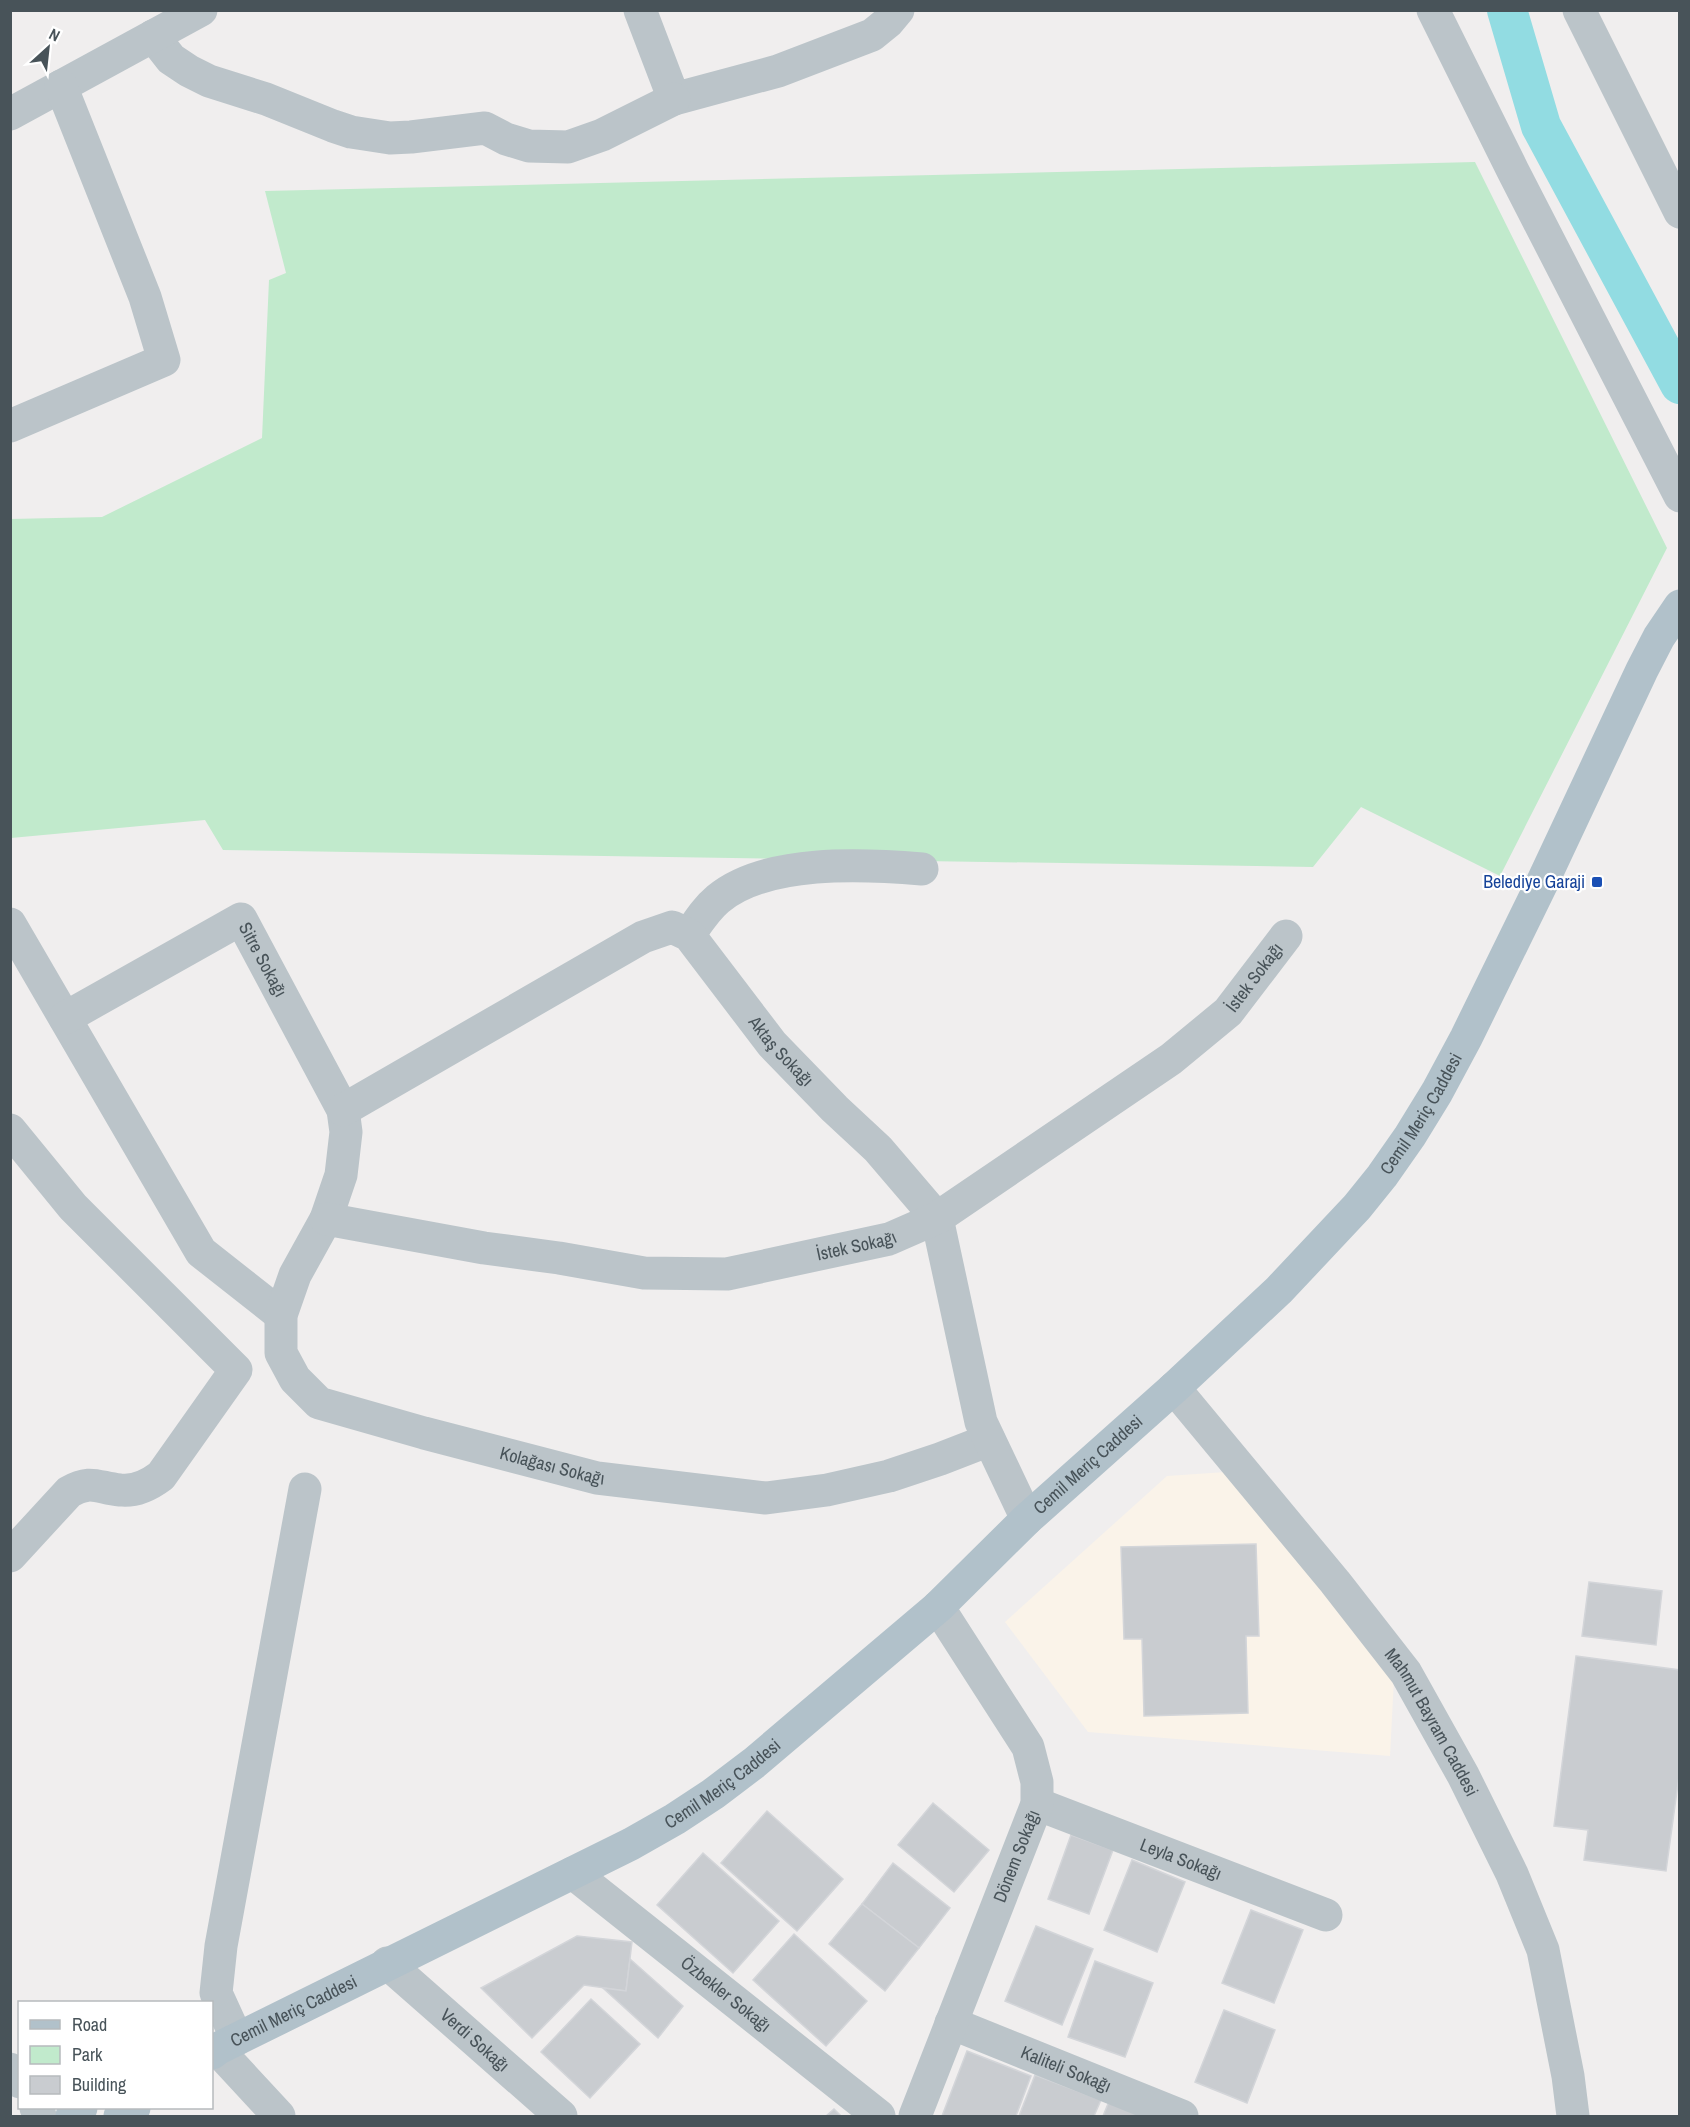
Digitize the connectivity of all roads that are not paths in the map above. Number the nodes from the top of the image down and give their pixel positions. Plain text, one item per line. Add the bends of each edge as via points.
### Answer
1 (201, 10) edge
2 (640, 10) edge
3 (898, 10) edge
4 (1433, 10) edge
5 (1579, 10) edge
6 (153, 36) junction
7 (60, 86) junction
8 (674, 99) junction
9 (10, 114) edge
10 (1680, 212) edge
11 (10, 426) edge
12 (1680, 496) edge
13 (1680, 606) edge
14 (922, 869) dead end
15 (10, 924) edge
16 (690, 935) junction
17 (1286, 936) dead end
18 (65, 1018) junction
19 (343, 1110) junction
20 (10, 1130) edge
21 (937, 1218) junction
22 (326, 1219) junction
23 (281, 1315) junction
24 (1174, 1388) junction
25 (989, 1440) junction
26 (305, 1489) dead end
27 (1026, 1519) junction
28 (10, 1556) edge
29 (938, 1607) junction
30 (1037, 1804) junction
31 (573, 1873) junction
32 (1326, 1915) dead end
33 (387, 1963) junction
34 (951, 2023) junction
35 (219, 2048) edge
36 (279, 2116) edge
37 (561, 2116) edge
38 (879, 2116) edge
39 (915, 2116) edge
40 (1182, 2116) edge
41 (1573, 2116) edge

1 - 6 street
2 - 8 street
3 - 8 street via 872,35 778,71
4 - 12 street
5 - 10 street
6 - 7 street
6 - 8 street via 171,59 209,81 351,132 390,138 485,128 529,146 568,147 602,135
7 - 9 street
7 - 11 street via 146,297 164,360
13 - 24 main road, Cemil Meriç Caddesi via 1659,637 1627,700 1466,1038 1410,1136 1357,1207 1316,1253
14 - 16 street via 815,868 750,880 717,900
15 - 18 street
16 - 19 street via 672,927 643,937
16 - 21 street, Aktaş Sokağı via 772,1044 879,1149
17 - 21 street, İstek Sokağı via 1228,1012 1196,1040
18 - 19 street, Sitre Sokağı via 242,919
18 - 23 street via 201,1252
19 - 22 street, Sitre Sokağı via 345,1152
20 - 28 street via 73,1207 236,1370 161,1476 138,1489 78,1486
21 - 22 street, İstek Sokağı via 889,1239 727,1274 644,1273
21 - 25 street, Aktaş Sokağı via 975,1397
22 - 23 street, Kolağası Sokağı via 295,1275
23 - 25 street, Kolağası Sokağı via 281,1353 295,1379 320,1403 597,1478 766,1498 889,1476
24 - 27 main road, Cemil Meriç Caddesi
24 - 41 street, Mahmut Bayram Caddesi via 1406,1673 1463,1774 1544,1950
25 - 27 street, Aktaş Sokağı
26 - 35 street via 221,1946 216,1993
27 - 29 main road, Cemil Meriç Caddesi
29 - 30 street, Dönem Sokağı via 1028,1747 1037,1782
29 - 31 main road, Cemil Meriç Caddesi via 713,1794 640,1839
30 - 32 street, Leyla Sokağı
30 - 34 street, Dönem Sokağı
31 - 33 main road, Cemil Meriç Caddesi
31 - 38 street, Özbekler Sokağı
33 - 35 main road, Cemil Meriç Caddesi
33 - 37 street, Verdi Sokağı
34 - 39 street, Dönem Sokağı
34 - 40 street, Kaliteli Sokağı
35 - 36 street

